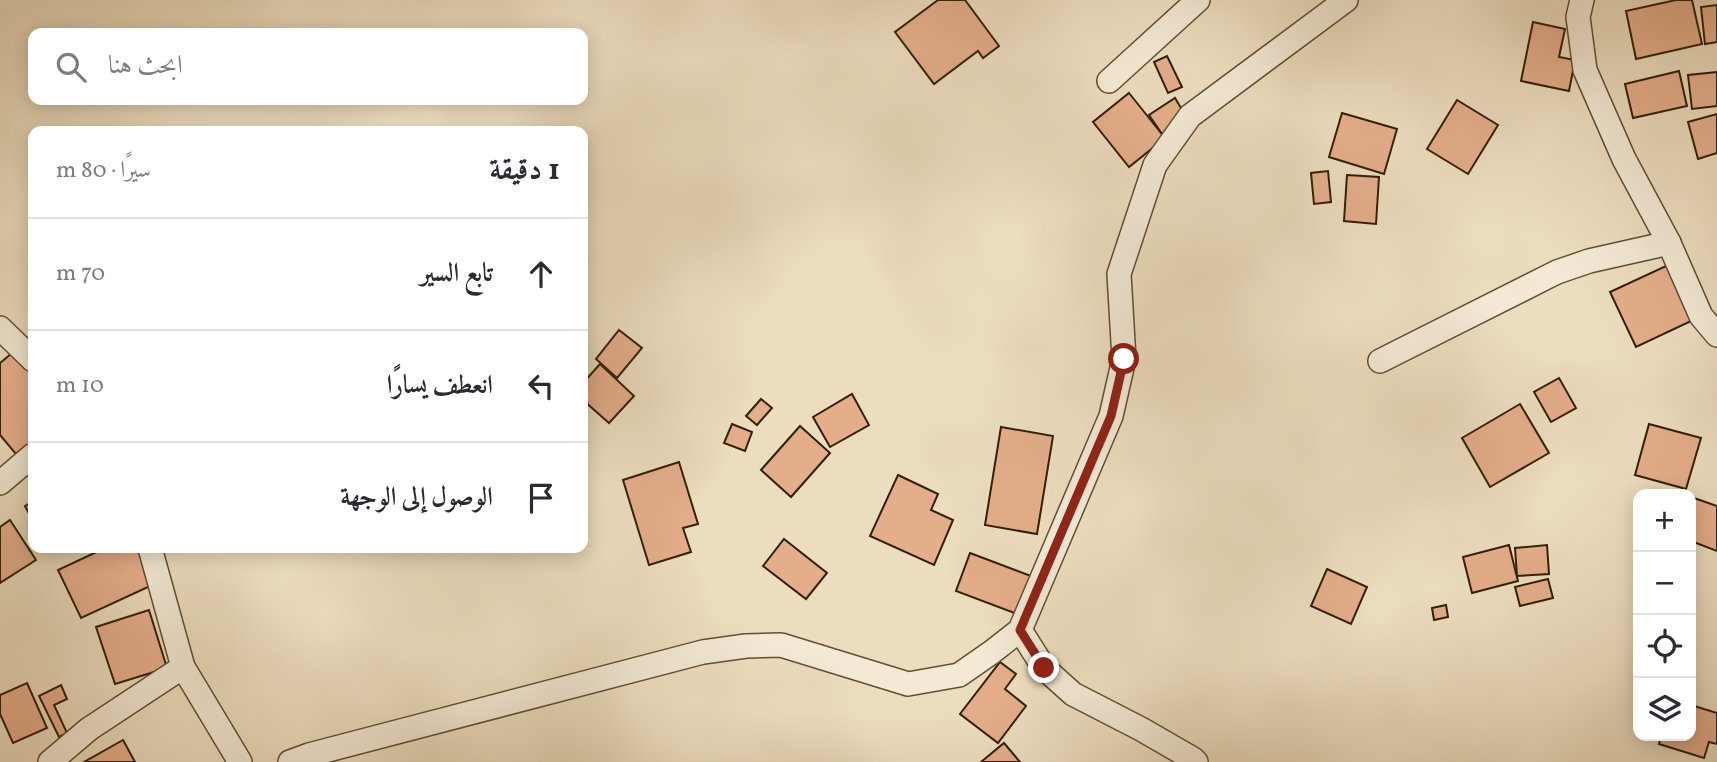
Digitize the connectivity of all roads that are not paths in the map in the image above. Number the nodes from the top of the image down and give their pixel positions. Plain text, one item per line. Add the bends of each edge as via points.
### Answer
1 (1198, 0) edge
2 (1346, 0) edge
3 (1582, 0) edge
4 (1109, 81) dead end
5 (1669, 243) junction
6 (0, 328) edge
7 (1717, 335) edge
8 (28, 355) edge
9 (1380, 361) dead end
10 (28, 458) edge
11 (0, 483) edge
12 (151, 553) edge
13 (1020, 630) junction
14 (183, 667) junction
15 (50, 762) edge
16 (240, 762) edge
17 (290, 762) edge
18 (1196, 762) edge

1 - 4 street
2 - 13 street via 1190,116 1156,165 1119,274 1124,359 1111,416
3 - 5 street via 1578,17 1585,70 1624,159
5 - 7 street via 1701,316
5 - 9 street via 1558,272
6 - 8 street
10 - 11 street
12 - 14 street
13 - 17 street via 959,675 908,684 781,645 703,652
13 - 18 street via 1044,668 1073,694
14 - 15 street via 89,729
14 - 16 street

